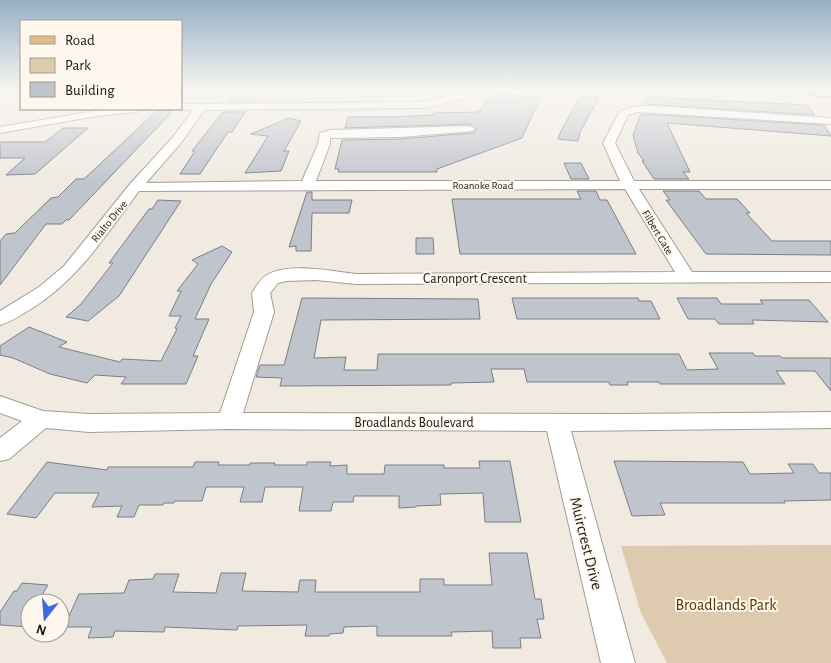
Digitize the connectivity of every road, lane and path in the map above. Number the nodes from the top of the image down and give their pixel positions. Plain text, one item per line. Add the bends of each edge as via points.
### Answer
1 (46, 122) edge
2 (190, 122) edge
3 (620, 122) edge
4 (469, 129) dead end
5 (0, 130) edge
6 (309, 185) junction
7 (831, 185) edge
8 (630, 186) junction
9 (135, 187) junction
10 (831, 277) edge
11 (687, 278) junction
12 (0, 319) edge
13 (0, 404) edge
14 (42, 419) junction
15 (831, 420) edge
16 (230, 421) junction
17 (558, 422) junction
18 (0, 452) edge
19 (618, 663) edge

1 - 5 street
2 - 9 street, Rialto Drive
3 - 8 street, Filbert Gate via 609,143
4 - 6 street via 324,136
6 - 8 street, Roanoke Road
6 - 9 street, Roanoke Road
7 - 8 street, Roanoke Road
8 - 11 street, Filbert Gate
9 - 12 street, Rialto Drive via 58,282
10 - 11 street, Caronport Crescent
11 - 16 street, Caronport Crescent via 276,277 261,293 264,312
13 - 14 street, Broadlands Boulevard
14 - 16 street, Broadlands Boulevard via 89,423
14 - 18 street
15 - 17 street, Broadlands Boulevard
16 - 17 street, Broadlands Boulevard
17 - 19 street, Muircrest Drive

